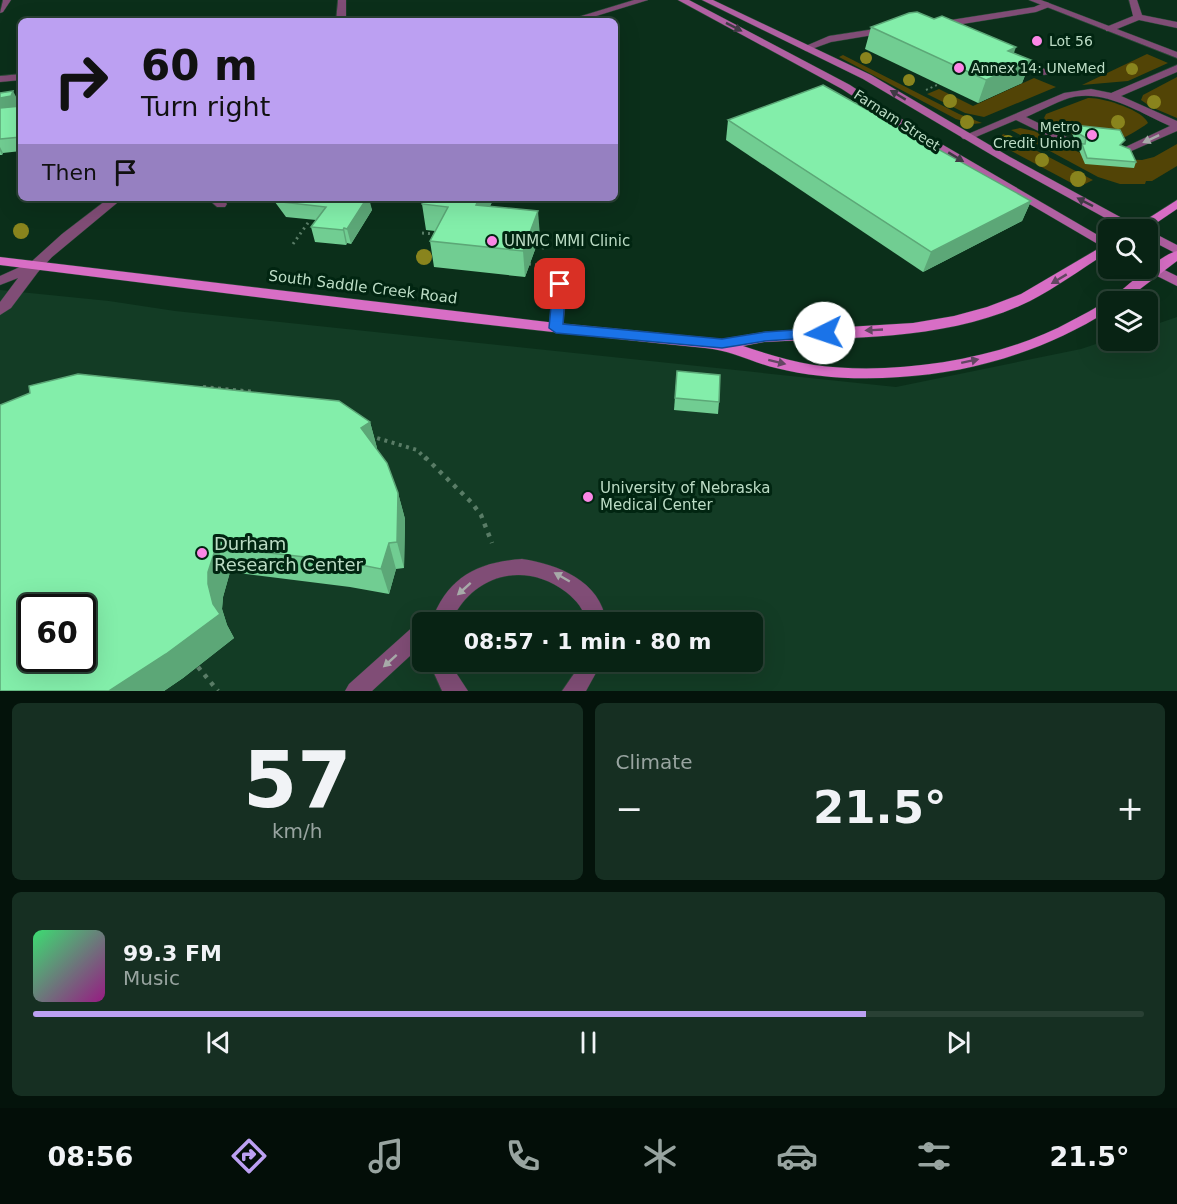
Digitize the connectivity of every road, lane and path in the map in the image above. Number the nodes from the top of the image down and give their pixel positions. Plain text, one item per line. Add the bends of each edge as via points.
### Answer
1 (8, 0) edge
2 (342, 0) edge
3 (644, 0) edge
4 (682, 0) edge
5 (706, 0) edge
6 (1034, 0) edge
7 (1133, 0) edge
8 (1046, 5) junction
9 (0, 10) edge
10 (1138, 17) junction
11 (341, 18) edge
12 (581, 18) edge
13 (1177, 25) edge
14 (896, 29) edge
15 (1109, 29) junction
16 (958, 34) edge
17 (806, 48) junction
18 (998, 51) edge
19 (1177, 55) edge
20 (1177, 68) edge
21 (1048, 73) dead end
22 (18, 77) edge
23 (0, 79) edge
24 (939, 84) edge
25 (921, 92) dead end
26 (1112, 96) junction
27 (1016, 116) junction
28 (1177, 126) edge
29 (967, 137) junction
30 (1077, 146) dead end
31 (1125, 150) edge
32 (113, 201) edge
33 (1177, 204) edge
34 (1119, 219) edge
35 (1153, 219) edge
36 (310, 220) edge
37 (422, 233) edge
38 (441, 235) edge
39 (1098, 240) edge
40 (1158, 240) edge
41 (293, 244) dead end
42 (536, 247) edge
43 (544, 248) dead end
44 (1177, 250) edge
45 (1098, 252) edge
46 (1177, 255) edge
47 (0, 261) edge
48 (529, 264) edge
49 (36, 265) junction
50 (538, 265) dead end
51 (1158, 265) edge
52 (1158, 271) edge
53 (1139, 279) edge
54 (0, 281) edge
55 (1177, 282) edge
56 (560, 284) dead end
57 (1126, 291) edge
58 (0, 310) edge
59 (1098, 310) edge
60 (556, 328) junction
61 (722, 344) junction
62 (197, 387) edge
63 (258, 393) edge
64 (367, 435) edge
65 (492, 543) dead end
66 (445, 612) edge
67 (592, 612) edge
68 (412, 641) edge
69 (198, 667) dead end
70 (444, 672) edge
71 (586, 672) edge
72 (590, 672) edge
73 (218, 691) edge
74 (356, 691) edge
75 (457, 691) edge
76 (573, 691) edge
77 (588, 691) edge

1 - 9 street
2 - 11 street
3 - 12 street
4 -> 39 main road, Farnam Street via 846,87 922,138
5 - 17 main road, Farnam Street
6 - 8 street
7 - 10 street
8 - 15 street
8 - 16 street via 932,25
10 - 13 street
10 - 15 street
14 - 17 street via 829,39
15 - 19 street
29 -> 17 main road, Farnam Street via 867,77
18 - 21 street
20 - 26 street
22 - 23 street
24 - 25 path
26 - 27 street via 1091,92 1068,95
26 - 28 street
27 - 29 street
27 - 30 street
28 -> 31 street
34 -> 29 main road, Farnam Street
32 - 49 street
33 - 35 main road
36 - 41 path
37 - 38 path
40 - 44 main road
42 - 43 path
45 -> 61 main road, South Saddle Creek Road via 1026,297 954,321
46 - 51 main road
47 - 49 main road, South Saddle Creek Road
48 - 50 path
49 - 54 street
49 - 58 street
49 - 60 main road, South Saddle Creek Road
52 - 55 main road
53 - 57 main road
56 - 60 street
61 -> 59 main road, South Saddle Creek Road via 777,363 854,373 891,372 997,355 1054,335
60 - 61 main road, South Saddle Creek Road
62 - 63 path
64 - 65 path via 417,450 471,502
67 -> 66 street via 585,597 568,580 548,569 524,565 500,568 477,577 458,593
68 -> 74 street
69 - 73 path
70 - 75 street
71 - 76 street
72 - 77 street

